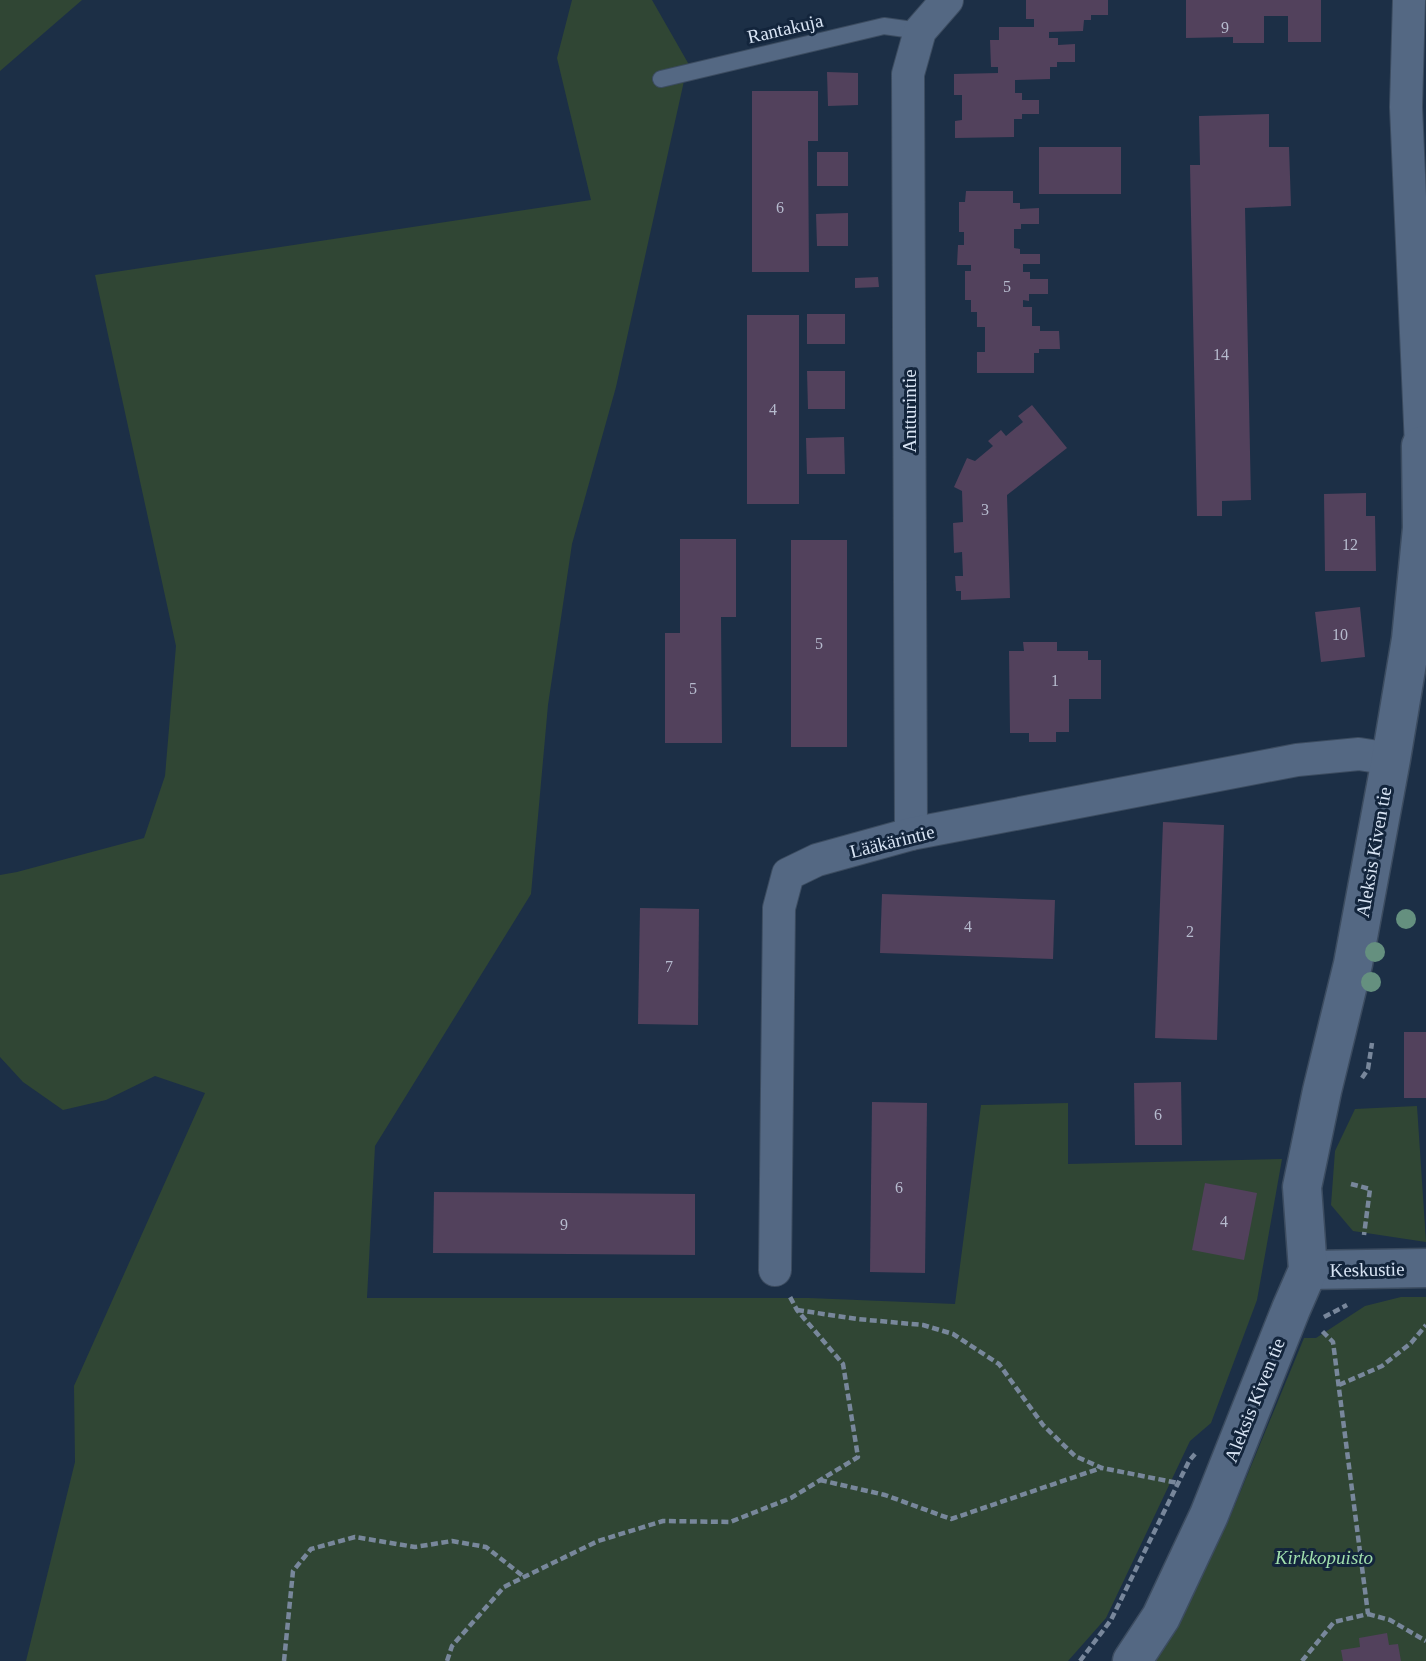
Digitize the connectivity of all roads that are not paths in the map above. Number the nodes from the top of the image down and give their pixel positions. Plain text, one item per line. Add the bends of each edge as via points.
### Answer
1 (947, 0) edge
2 (1409, 0) edge
3 (920, 31) junction
4 (660, 79) dead end
5 (1423, 446) edge
6 (1391, 759) junction
7 (911, 834) junction
8 (1426, 1268) edge
9 (775, 1270) road end
10 (1308, 1270) junction
11 (1132, 1661) edge

1 - 3 street, Antturintie
2 - 5 street, Aleksis Kiven tie via 1406,107
3 - 4 lane, Rantakuja via 884,26
3 - 7 street, Antturintie via 908,74
5 - 6 street, Aleksis Kiven tie via 1422,528 1411,639
6 - 7 street, Lääkärintie via 1359,754 1297,760
6 - 10 street, Aleksis Kiven tie via 1353,964 1302,1186
7 - 9 street, Lääkärintie via 817,860 789,874 779,908
8 - 10 street, Keskustie
10 - 11 street, Aleksis Kiven tie via 1209,1515 1161,1617

